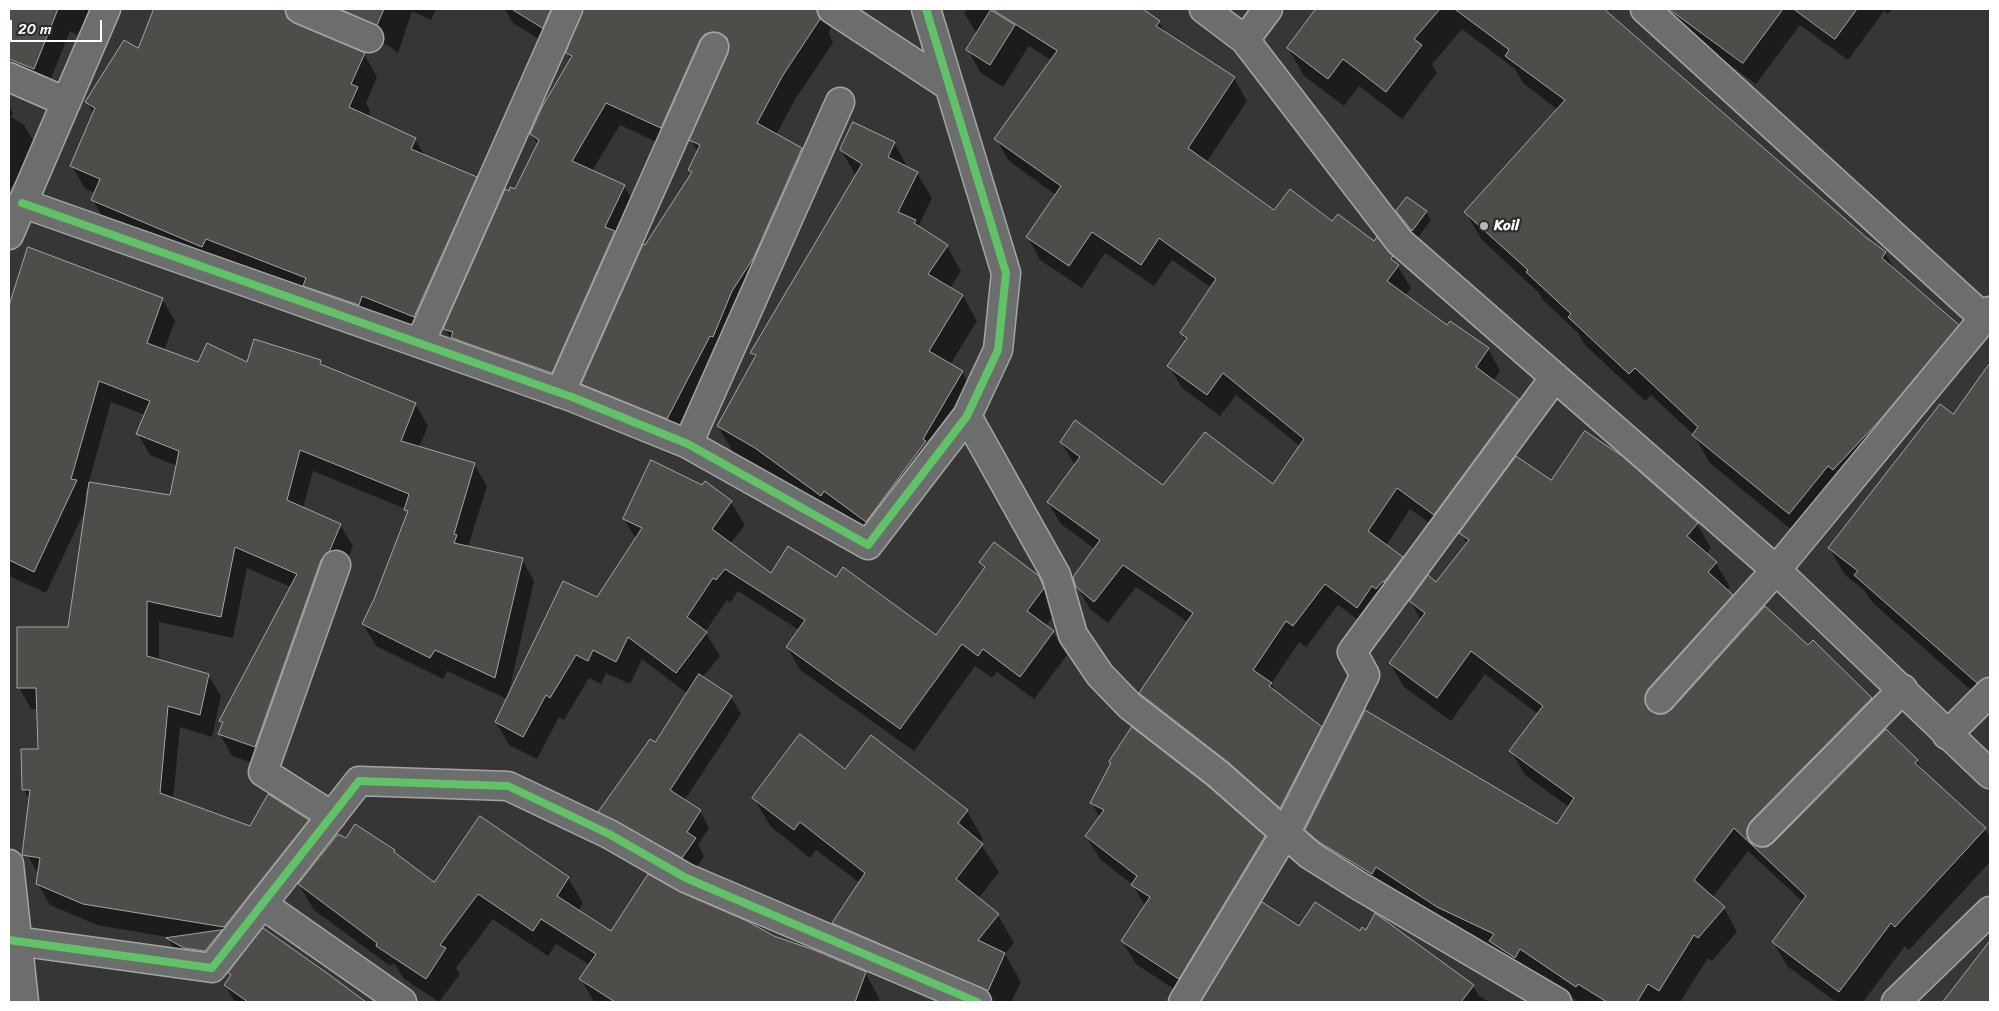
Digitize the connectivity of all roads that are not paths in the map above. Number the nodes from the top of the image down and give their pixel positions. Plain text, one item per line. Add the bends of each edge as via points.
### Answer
1 (106, 9) edge
2 (300, 9) edge
3 (568, 9) edge
4 (832, 9) edge
5 (926, 9) edge
6 (1204, 9) edge
7 (1268, 9) edge
8 (1645, 9) edge
9 (369, 38) dead end
10 (1245, 40) junction
11 (714, 46) dead end
12 (9, 77) edge
13 (949, 86) junction
14 (66, 102) junction
15 (840, 102) dead end
16 (22, 203) junction
17 (9, 235) edge
18 (1987, 314) edge
19 (420, 343) junction
20 (1555, 377) junction
21 (560, 393) junction
22 (967, 416) junction
23 (688, 444) junction
24 (336, 564) dead end
25 (1776, 570) junction
26 (1902, 688) junction
27 (1990, 692) edge
28 (1660, 699) dead end
29 (1947, 735) junction
30 (1990, 774) edge
31 (332, 816) junction
32 (1286, 832) junction
33 (1762, 832) dead end
34 (9, 864) edge
35 (262, 904) junction
36 (1990, 911) edge
37 (13, 940) edge
38 (936, 994) edge
39 (24, 1002) edge
40 (402, 1002) edge
41 (977, 1002) edge
42 (1183, 1002) edge
43 (1556, 1002) edge
44 (1896, 1002) edge

1 - 14 street
2 - 9 street
3 - 19 street
4 - 13 street
5 - 13 street
6 - 10 street
7 - 10 street
8 - 18 street
10 - 20 street via 1400,242
11 - 21 street
12 - 14 street
13 - 22 street via 1006,273 998,350
14 - 16 street
15 - 23 street
16 - 17 street
16 - 19 street
18 - 25 street
19 - 21 street
20 - 25 street
20 - 32 street via 1352,652 1365,675
21 - 23 street
22 - 23 street via 868,545
22 - 32 street via 1056,575 1073,635 1100,675 1130,706
24 - 31 street via 263,772
25 - 26 street
25 - 28 street
26 - 29 street
26 - 33 street
27 - 29 street
29 - 30 street
31 - 35 street
31 - 38 street via 359,781 508,786 609,834 686,878
32 - 42 street
32 - 43 street via 1310,855 1356,884
34 - 37 street
35 - 37 street via 212,968
35 - 40 street
36 - 44 street
37 - 39 street
38 - 41 street

